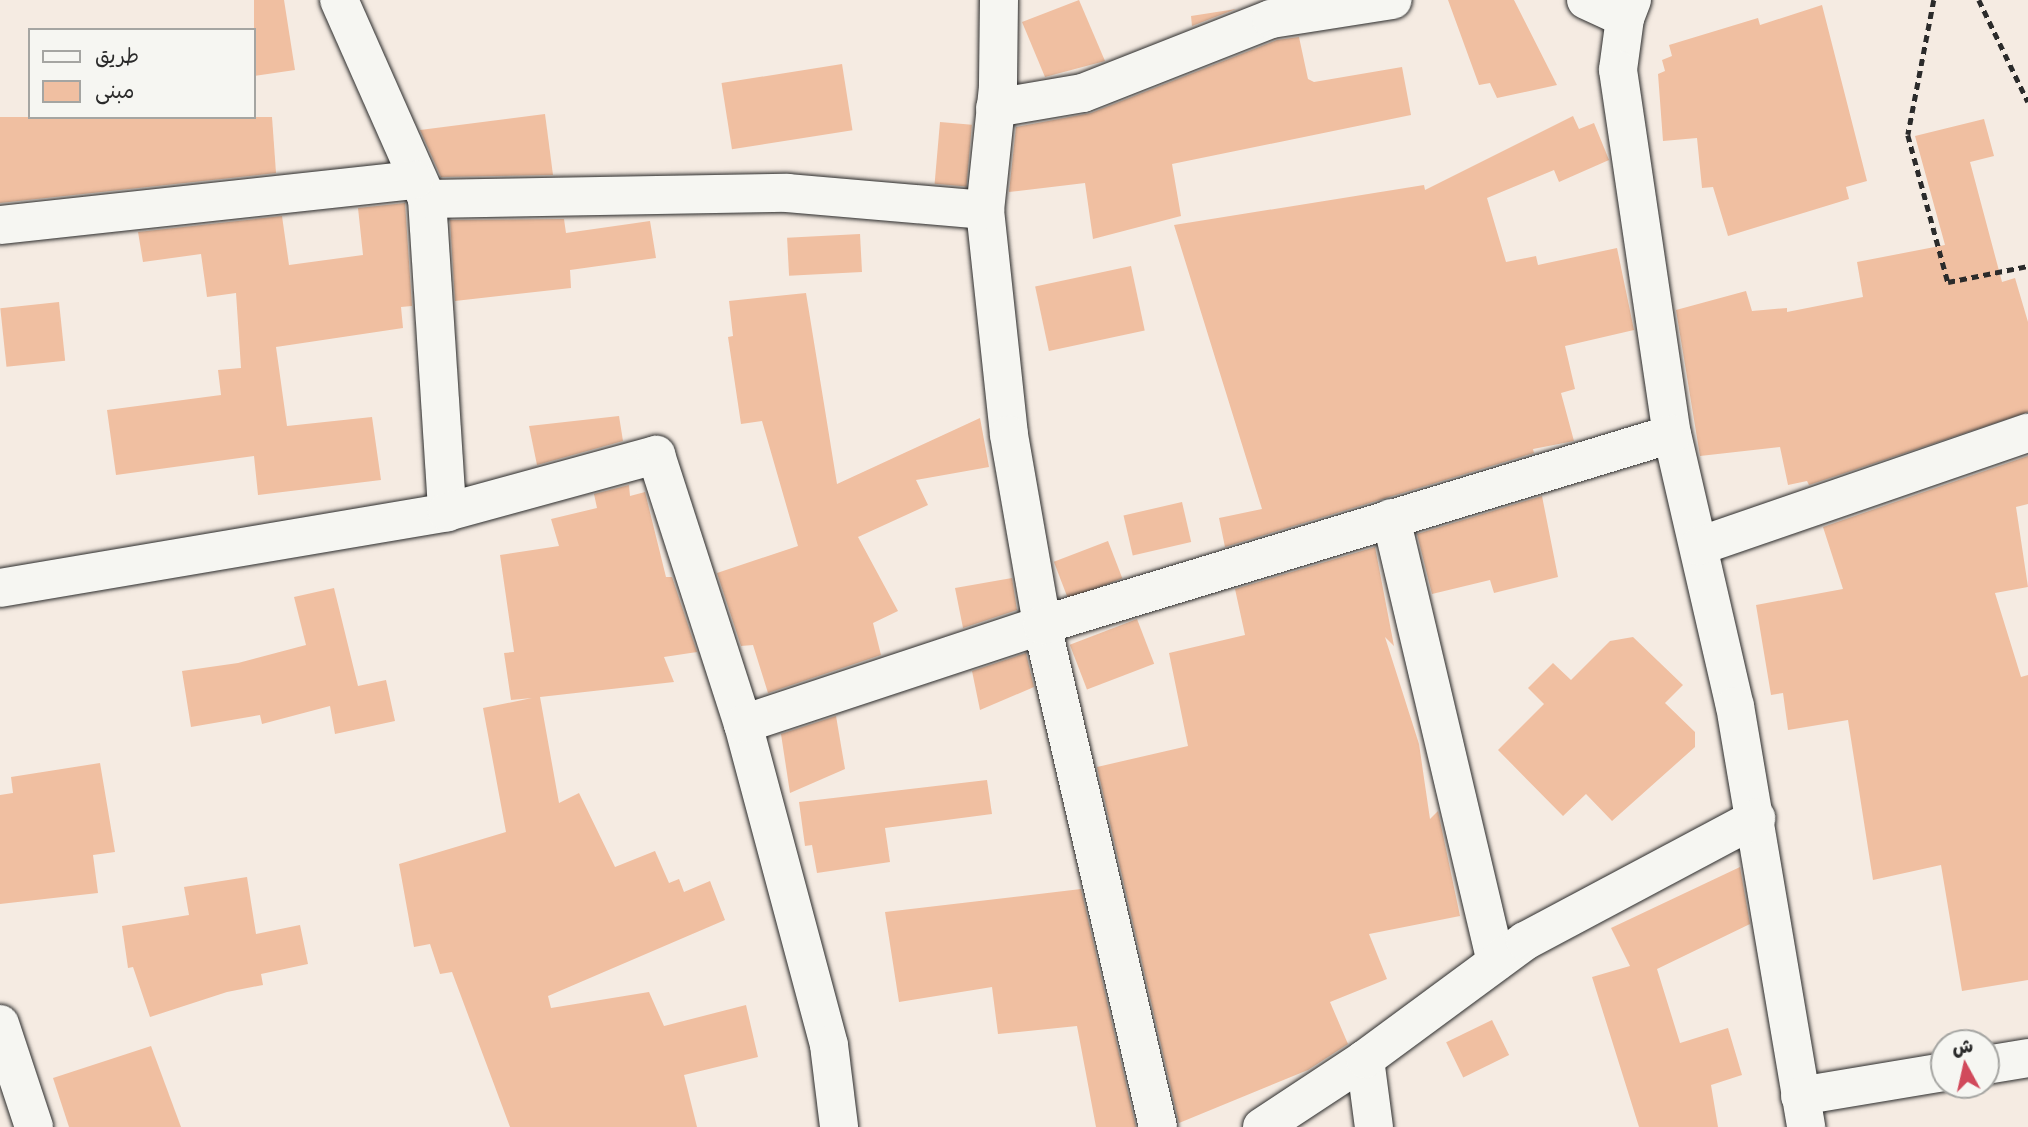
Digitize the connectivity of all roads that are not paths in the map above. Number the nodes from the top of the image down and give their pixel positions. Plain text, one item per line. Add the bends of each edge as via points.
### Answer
1 (339, 0) edge
2 (999, 0) edge
3 (1393, 0) edge
4 (1586, 0) edge
5 (1629, 9) edge
6 (995, 108) junction
7 (421, 189) junction
8 (985, 211) junction
9 (0, 225) edge
10 (2028, 433) edge
11 (1672, 434) junction
12 (447, 512) junction
13 (1391, 518) junction
14 (1699, 546) junction
15 (0, 588) edge
16 (1041, 625) junction
17 (743, 724) junction
18 (1756, 818) junction
19 (1496, 962) junction
20 (0, 1024) edge
21 (2028, 1058) edge
22 (1366, 1059) junction
23 (2000, 1063) edge
24 (1930, 1076) edge
25 (1803, 1111) edge
26 (34, 1127) edge
27 (838, 1127) edge
28 (1158, 1127) edge
29 (1262, 1127) edge
30 (1374, 1127) edge

1 - 7 street
2 - 6 street
3 - 6 street via 1271,19 1083,93
4 - 5 street
5 - 11 street via 1618,70
6 - 8 street
7 - 8 street via 787,193
7 - 9 street
7 - 12 street
8 - 16 street via 1009,435
10 - 14 street
11 - 13 street
11 - 14 street
12 - 15 street
12 - 17 street via 656,455
13 - 16 street
13 - 19 street
14 - 18 street
16 - 17 street
16 - 28 street
17 - 27 street via 829,1045
18 - 19 street via 1525,941
18 - 25 street
19 - 22 street
20 - 26 street
21 - 23 street
22 - 29 street
22 - 30 street
24 - 25 street

